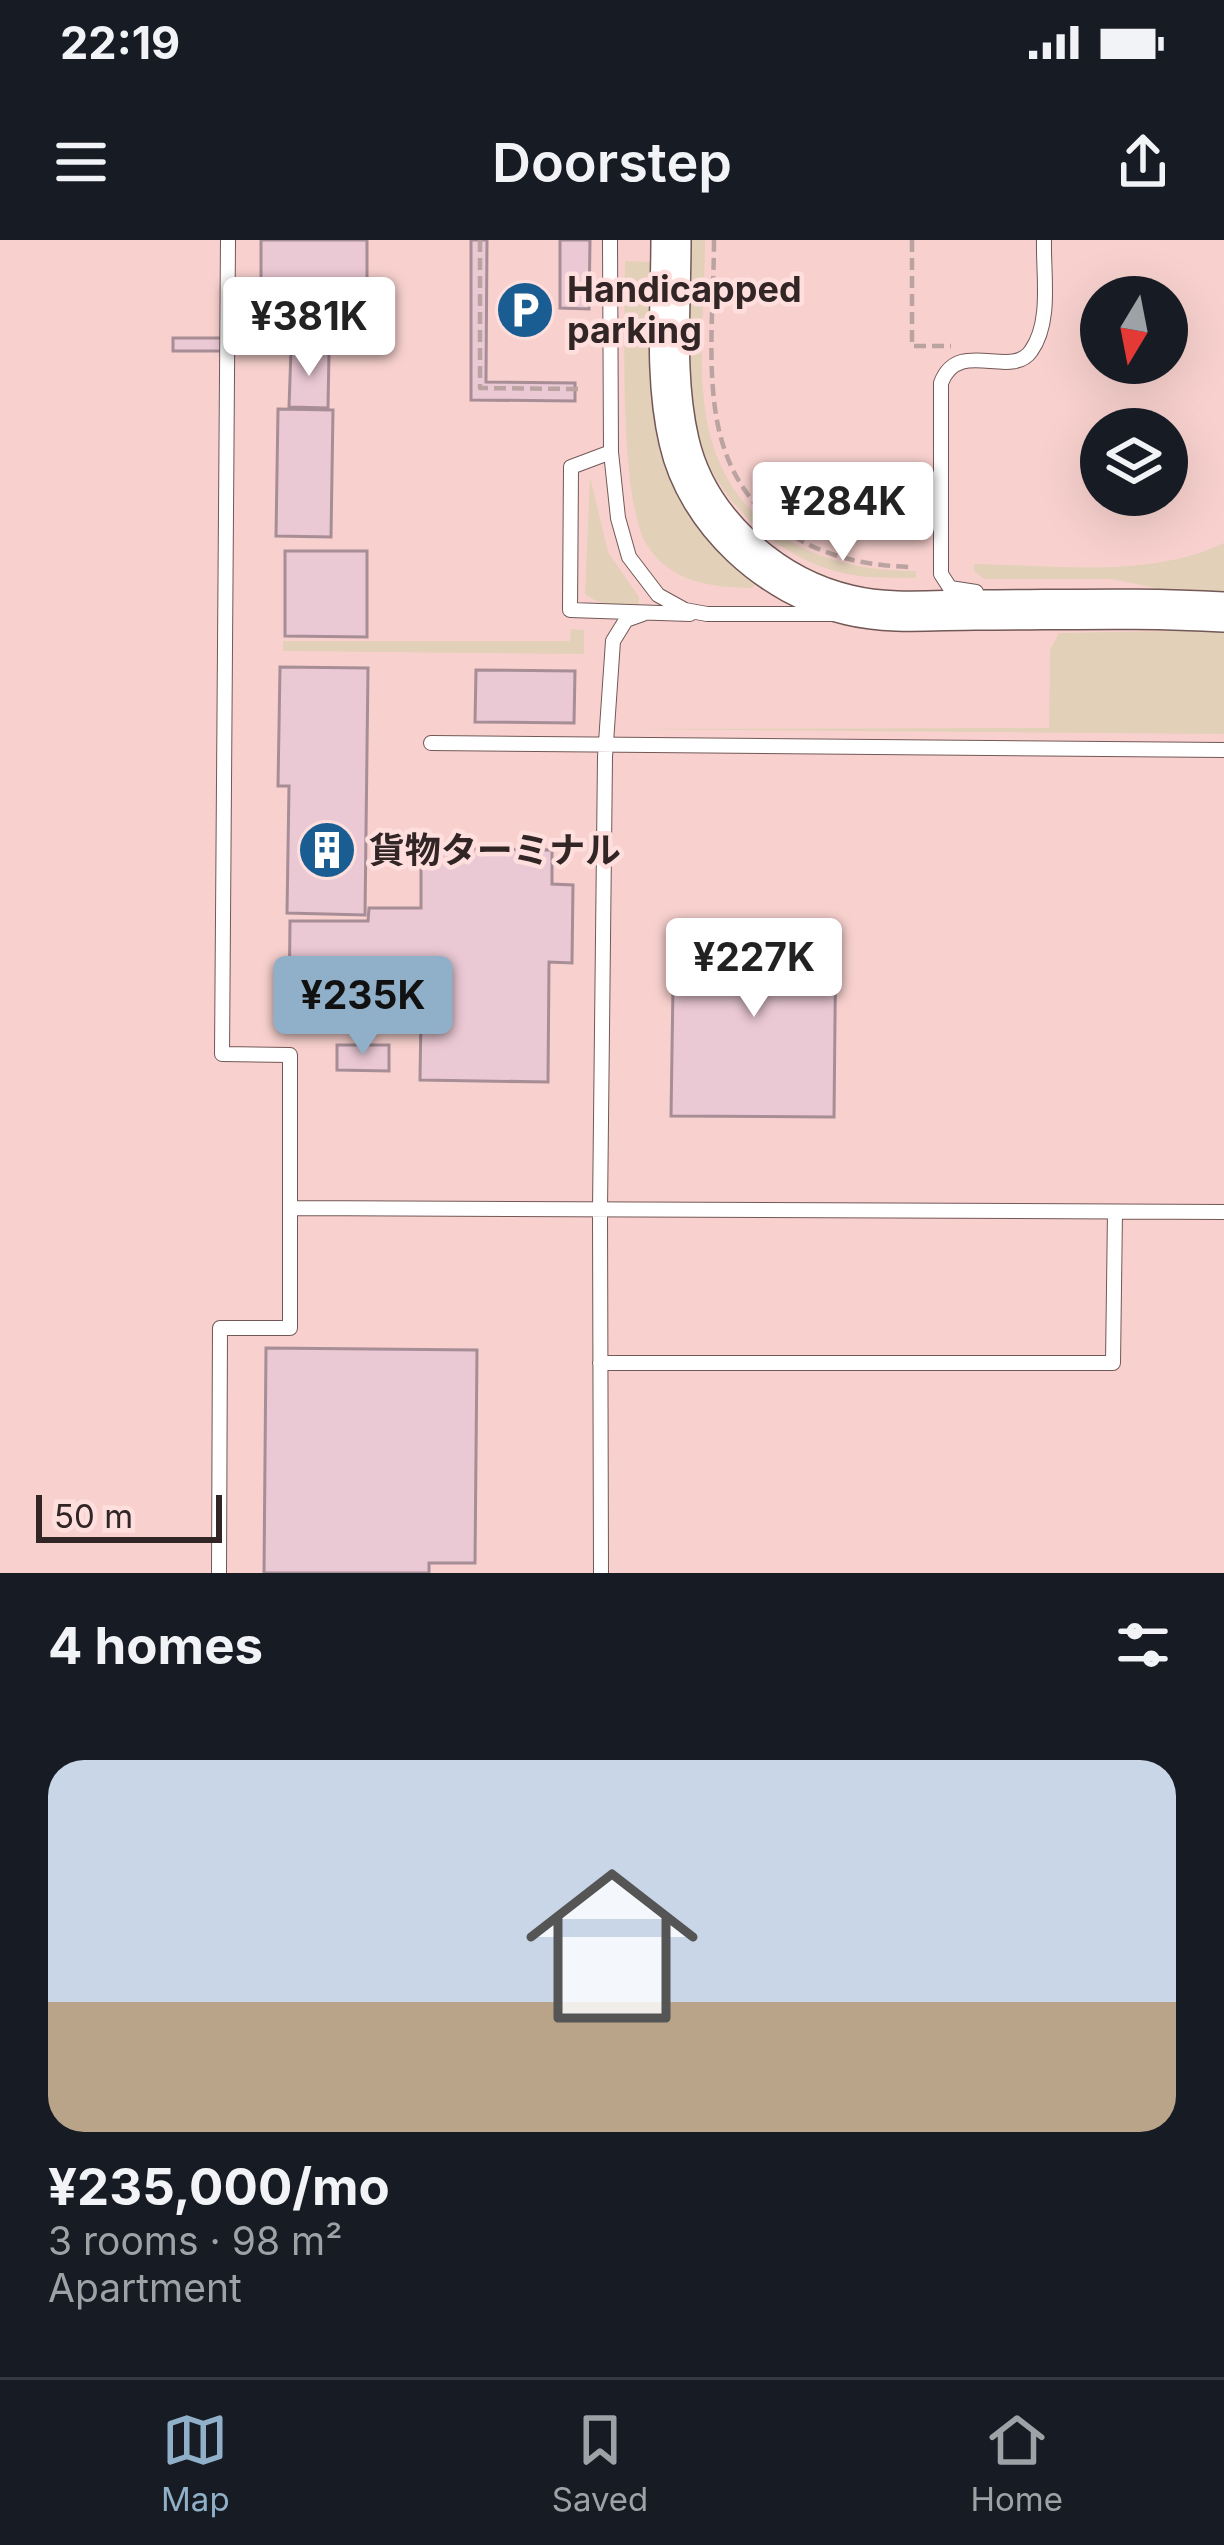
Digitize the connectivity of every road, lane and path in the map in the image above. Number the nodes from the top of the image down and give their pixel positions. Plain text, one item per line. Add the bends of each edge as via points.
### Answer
1 (228, 240) edge
2 (480, 240) edge
3 (610, 240) edge
4 (671, 240) edge
5 (714, 240) edge
6 (912, 240) edge
7 (1043, 240) edge
8 (955, 346) dead end
9 (578, 389) dead end
10 (611, 452) junction
11 (914, 567) dead end
12 (985, 592) dead end
13 (1053, 593) dead end
14 (1184, 609) junction
15 (880, 610) junction
16 (1224, 612) edge
17 (643, 614) junction
18 (707, 614) junction
19 (431, 743) dead end
20 (609, 746) junction
21 (1224, 750) edge
22 (290, 1208) junction
23 (600, 1210) junction
24 (1115, 1212) junction
25 (1224, 1212) edge
26 (601, 1363) junction
27 (219, 1573) edge
28 (601, 1573) edge

1 - 22 lane via 222,1054 290,1055
2 - 9 path via 480,388
3 - 10 lane
4 - 15 street via 673,411 691,478 760,562 816,595
5 - 11 path via 715,409 746,492 774,524 810,547 852,562
6 - 8 path via 912,346
7 - 12 lane via 1043,317 1032,350 1012,360 959,362 941,383 941,574 956,590
10 - 17 lane via 571,467 570,610
10 - 18 lane via 629,557 658,595
13 - 14 lane via 1121,594
14 - 15 street
14 - 16 street
15 - 18 lane
17 - 18 lane
17 - 20 lane via 626,620 613,640
19 - 20 lane
20 - 21 lane
20 - 23 lane
22 - 23 lane
22 - 27 lane via 290,1328 220,1328
23 - 24 lane
23 - 26 lane
24 - 25 lane
24 - 26 lane via 1113,1363
26 - 28 lane

